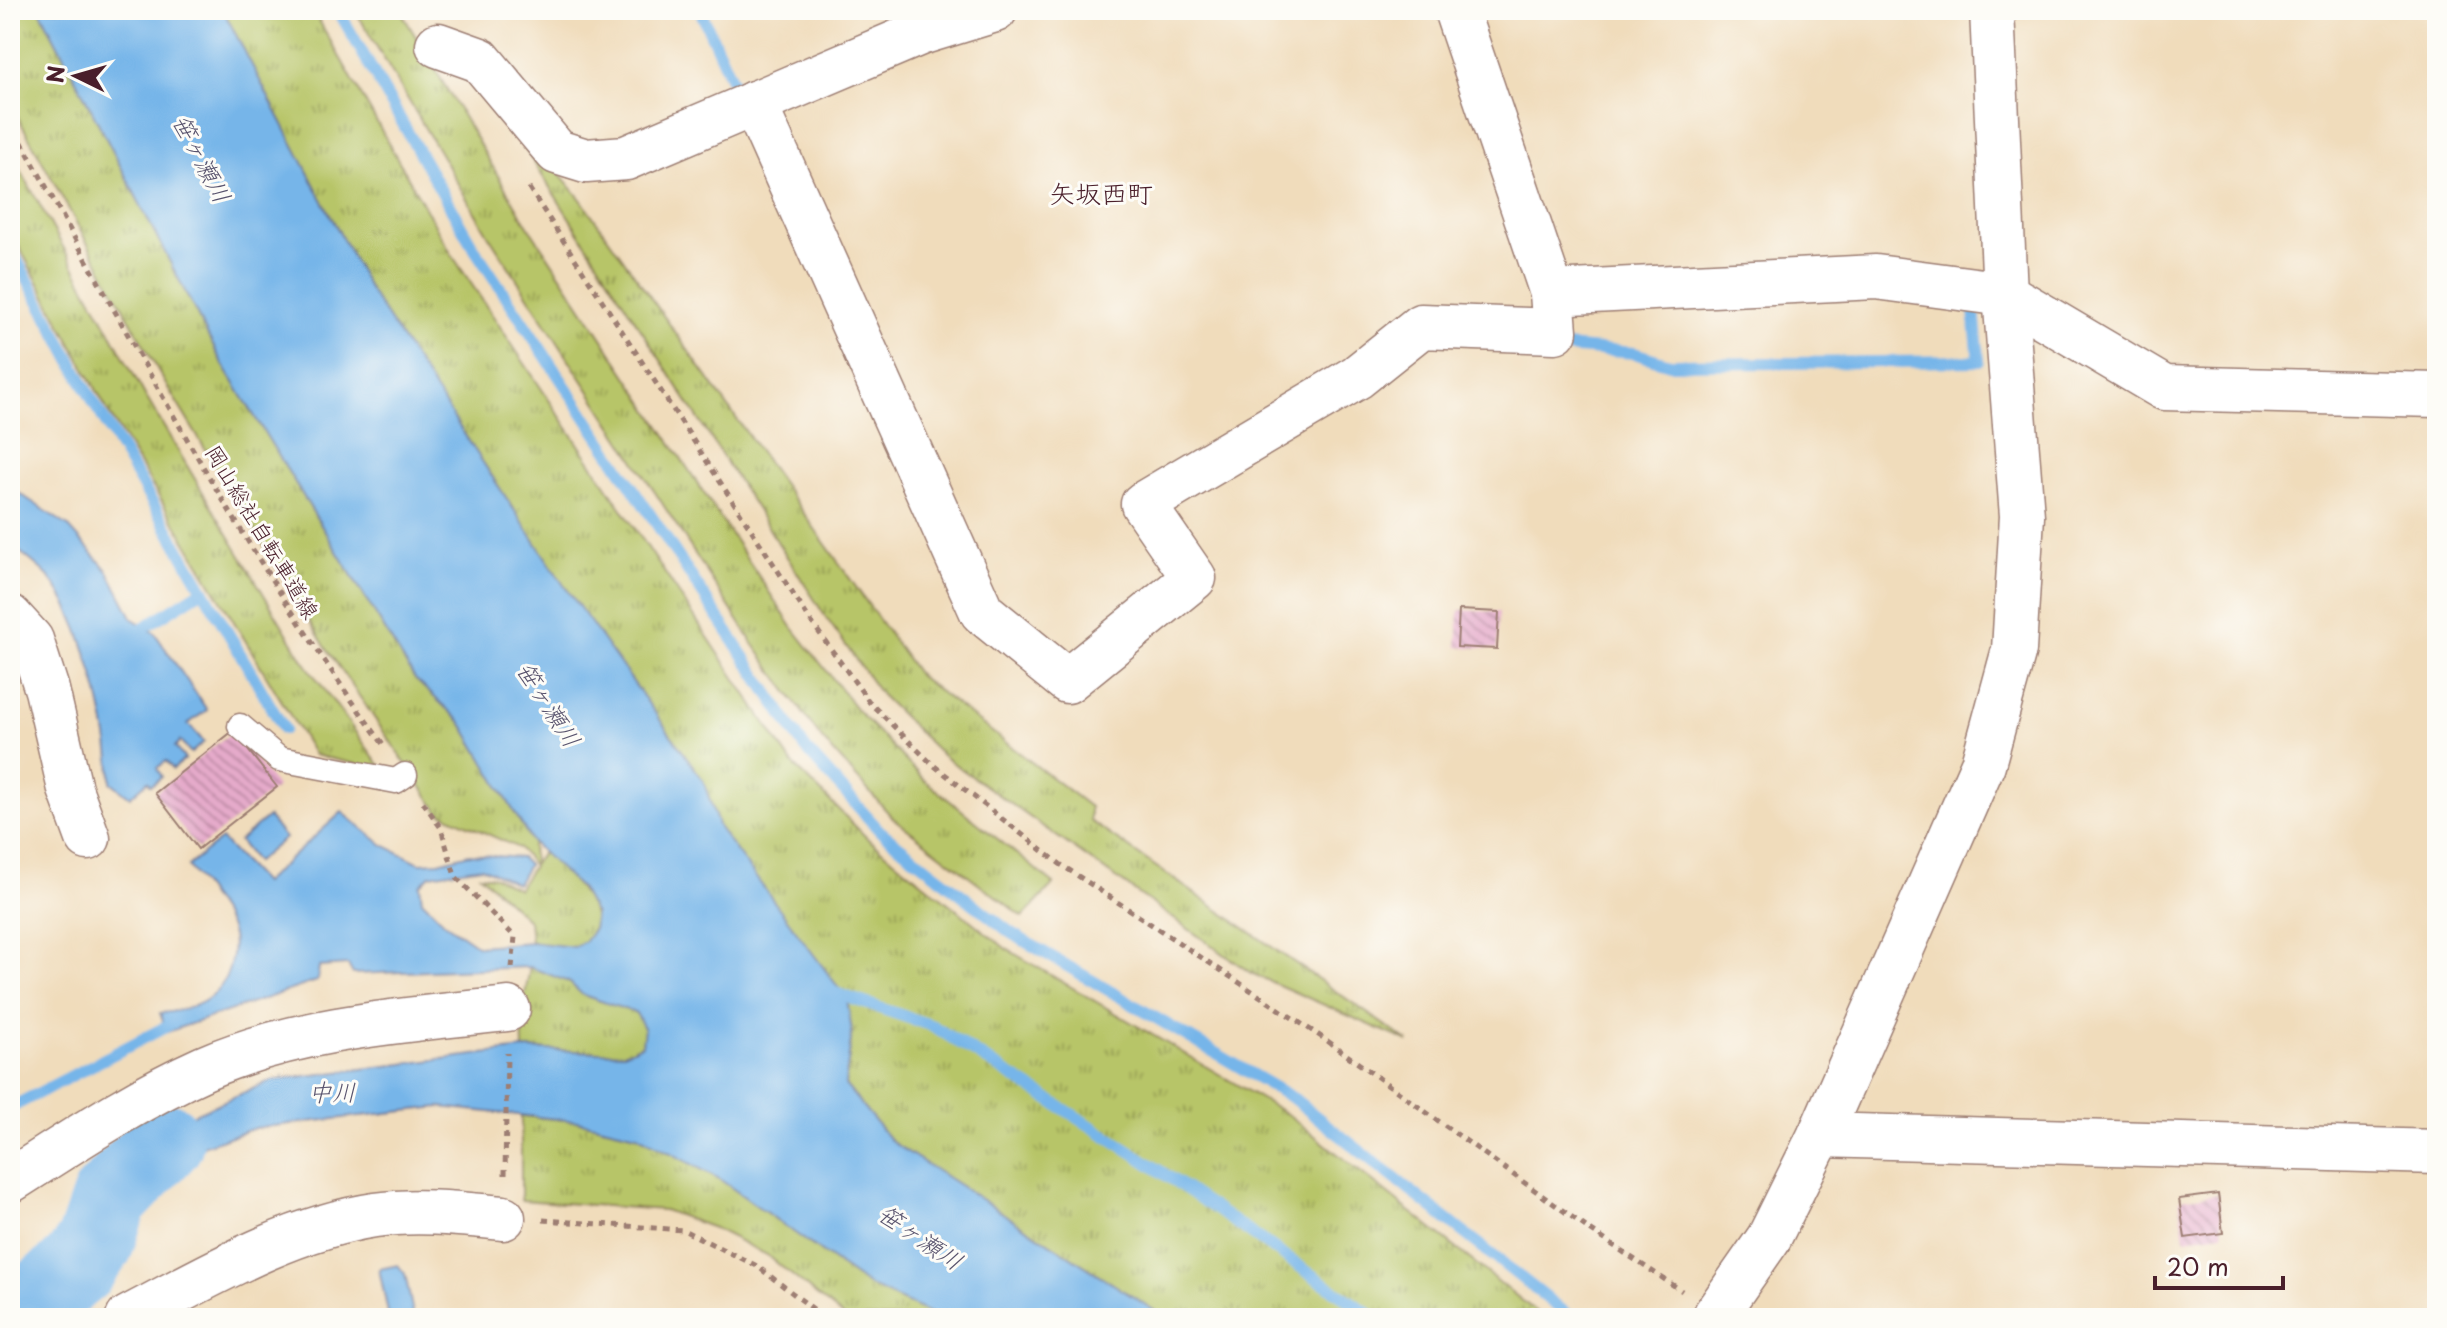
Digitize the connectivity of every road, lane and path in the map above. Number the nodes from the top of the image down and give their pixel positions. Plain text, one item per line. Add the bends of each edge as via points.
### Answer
1 (995, 10) edge
2 (1456, 10) edge
3 (1992, 10) edge
4 (438, 45) dead end
5 (754, 103) junction
6 (10, 121) edge
7 (521, 175) dead end
8 (1552, 293) junction
9 (2005, 294) junction
10 (2437, 395) edge
11 (10, 617) edge
12 (240, 726) dead end
13 (405, 775) junction
14 (88, 838) dead end
15 (515, 937) dead end
16 (508, 1024) joint
17 (1820, 1135) junction
18 (2437, 1152) edge
19 (10, 1181) edge
20 (504, 1209) junction
21 (1719, 1316) edge
22 (128, 1318) edge
23 (825, 1318) edge

1 - 5 street via 920,33
2 - 8 street
3 - 9 street
4 - 5 street via 480,60 557,152 586,161 626,158
5 - 8 street via 982,612 1067,681 1194,578 1143,504 1357,377 1421,326 1555,331
6 - 13 path, 岡山総社自転車道線 via 157,387 319,657
7 - 21 path via 810,620 870,703 932,764 1060,864 1326,1040
8 - 9 street via 1876,277
9 - 10 street via 2164,388
9 - 17 street via 2022,516 2014,650 1983,764
11 - 14 street via 31,640
12 - 13 lane via 279,759 396,781
13 - 15 path, 岡山総社自転車道線 via 441,828 455,876
16 - 19 street via 358,1025 207,1067 135,1102
16 - 20 path
17 - 18 street
17 - 21 street via 1769,1238
20 - 22 street via 406,1213 340,1223 220,1270
20 - 23 path via 683,1230 757,1266

